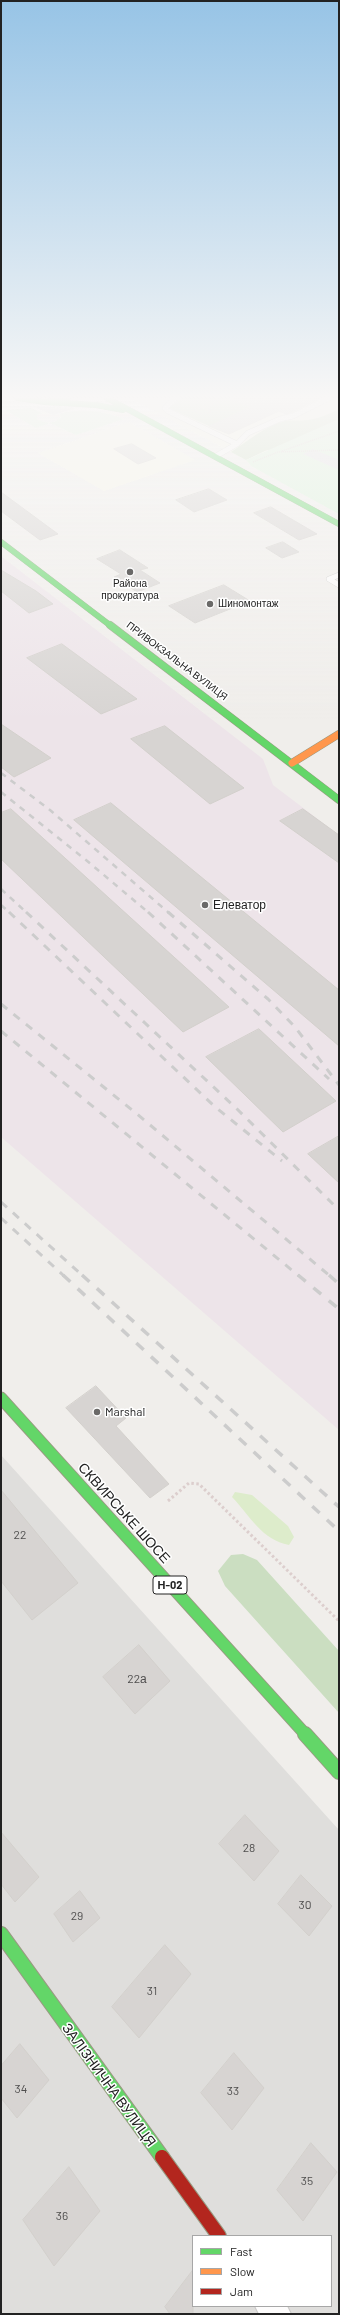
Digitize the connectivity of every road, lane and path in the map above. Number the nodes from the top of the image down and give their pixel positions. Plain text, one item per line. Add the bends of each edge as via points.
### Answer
1 (307, 506) edge
2 (339, 524) edge
3 (1, 542) edge
4 (339, 575) edge
5 (339, 585) edge
6 (339, 734) edge
7 (292, 763) junction
8 (339, 800) edge
9 (3, 1403) edge
10 (168, 1501) dead end
11 (339, 1621) edge
12 (339, 1772) edge
13 (1, 1934) edge
14 (217, 2235) edge

1 - 2 street
3 - 7 street, ПРИВОКЗАЛЬНА ВУЛИЦЯ
4 - 5 lane via 330,579
6 - 7 street
7 - 8 street, ПРИВОКЗАЛЬНА ВУЛИЦЯ
9 - 12 street, СКВИРСЬКЕ ШОСЕ / Н-02
10 - 11 path via 189,1483 198,1484
13 - 14 street, ЗАЛІЗНИЧНА ВУЛИЦЯ

